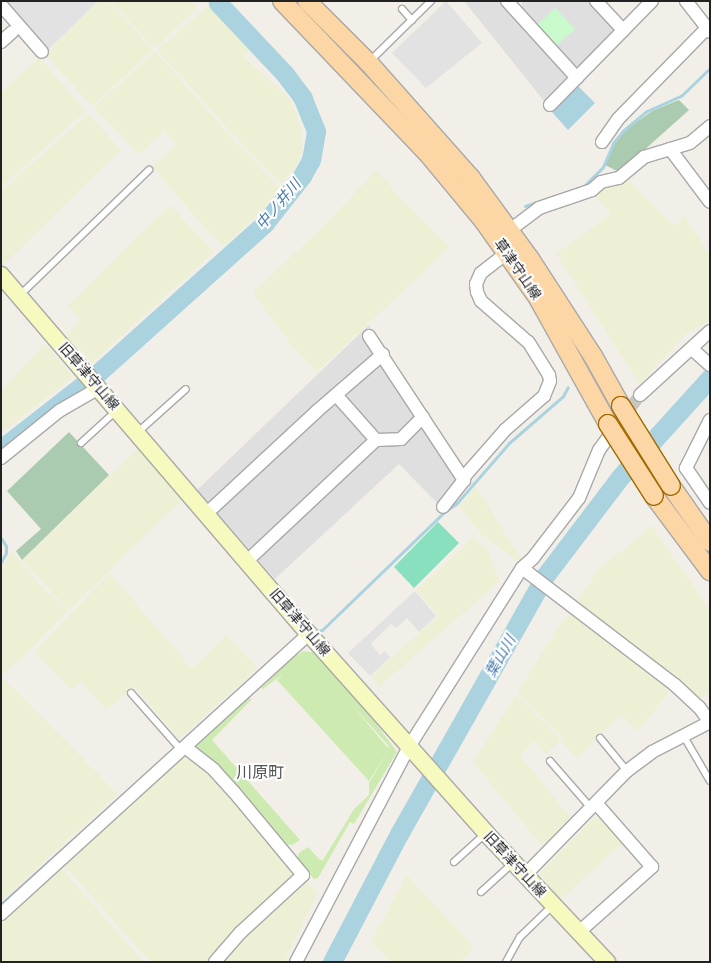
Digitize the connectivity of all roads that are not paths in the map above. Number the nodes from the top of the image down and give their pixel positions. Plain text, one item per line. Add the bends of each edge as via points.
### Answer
1 (282, 1) edge
2 (307, 1) edge
3 (431, 1) edge
4 (596, 1) edge
5 (652, 1) edge
6 (686, 1) edge
7 (511, 3) edge
8 (1, 5) edge
9 (402, 9) dead end
10 (412, 20) junction
11 (624, 30) junction
12 (708, 30) edge
13 (12, 32) dead end
14 (1, 42) edge
15 (42, 52) dead end
16 (368, 62) junction
17 (577, 78) junction
18 (550, 105) dead end
19 (710, 126) edge
20 (602, 142) dead end
21 (670, 149) junction
22 (149, 170) dead end
23 (710, 202) edge
24 (510, 230) junction
25 (507, 253) junction
26 (1, 275) edge
27 (20, 295) junction
28 (710, 331) edge
29 (369, 336) dead end
30 (692, 349) junction
31 (383, 354) junction
32 (710, 365) edge
33 (99, 388) junction
34 (186, 389) dead end
35 (640, 395) tunnel mouth
36 (337, 396) junction
37 (118, 409) junction
38 (423, 417) junction
39 (710, 420) edge
40 (138, 432) junction
41 (608, 432) junction
42 (376, 440) junction
43 (81, 444) dead end
44 (1, 458) edge
45 (463, 478) junction
46 (710, 503) edge
47 (443, 507) dead end
48 (207, 513) junction
49 (710, 542) edge
50 (247, 561) junction
51 (522, 568) junction
52 (710, 571) edge
53 (310, 634) junction
54 (131, 693) dead end
55 (710, 722) edge
56 (683, 735) junction
57 (600, 738) dead end
58 (411, 747) junction
59 (183, 748) junction
60 (550, 761) dead end
61 (627, 771) junction
62 (710, 781) edge
63 (593, 805) junction
64 (486, 833) junction
65 (454, 862) dead end
66 (514, 862) junction
67 (526, 874) junction
68 (481, 892) dead end
69 (553, 905) junction
70 (1, 914) edge
71 (578, 932) junction
72 (215, 962) edge
73 (296, 962) edge
74 (506, 962) edge
75 (607, 962) edge

1 - 25 main road, 草津守山線 via 429,155
2 - 16 main road, 草津守山線
3 - 10 lane
4 - 11 street
5 - 11 street
6 - 12 street
7 - 17 street
8 - 15 street
9 - 10 lane
10 - 16 lane
11 - 17 street
12 - 20 street via 618,119
13 - 14 street
16 - 24 main road, 草津守山線 via 471,178
17 - 18 street
19 - 21 street via 690,143
21 - 23 street
21 - 24 street via 644,157 619,178 601,182 592,190 539,208
22 - 27 lane
24 - 49 main road, 草津守山線, bridge via 593,356 671,486
25 - 41 main road, 草津守山線 via 538,298
25 - 45 street via 481,273 476,284 477,292 481,301 528,342 549,375 550,381 544,396 505,430
26 - 27 street, 旧草津守山線
27 - 33 street, 旧草津守山線
28 - 30 street
29 - 31 street
30 - 32 street
30 - 35 street
31 - 36 street
31 - 38 street
33 - 37 street, 旧草津守山線
33 - 44 street via 59,411
34 - 40 lane
36 - 42 street
36 - 48 street via 317,410
37 - 40 street, 旧草津守山線
37 - 43 lane
38 - 42 street via 401,439
38 - 45 street
39 - 46 street via 686,468
40 - 48 street, 旧草津守山線
41 - 51 street via 579,498 533,558
41 - 52 main road, 草津守山線, bridge
42 - 50 street
45 - 47 street via 463,483
48 - 50 street, 旧草津守山線
50 - 53 street, 旧草津守山線
51 - 55 street via 675,685 699,707
51 - 58 street
53 - 58 street, 旧草津守山線
53 - 59 street
54 - 59 lane
55 - 56 street
56 - 61 street via 652,752
56 - 62 lane
57 - 61 lane
58 - 64 street, 旧草津守山線
58 - 73 street
59 - 70 street
59 - 72 street via 214,770 303,875 240,932
60 - 63 lane
61 - 63 street
63 - 67 street
63 - 71 street via 652,867
64 - 65 lane
64 - 66 street, 旧草津守山線
66 - 67 street, 旧草津守山線
66 - 68 lane
67 - 69 street, 旧草津守山線
69 - 71 street, 旧草津守山線
69 - 74 lane via 520,937
71 - 75 street, 旧草津守山線

